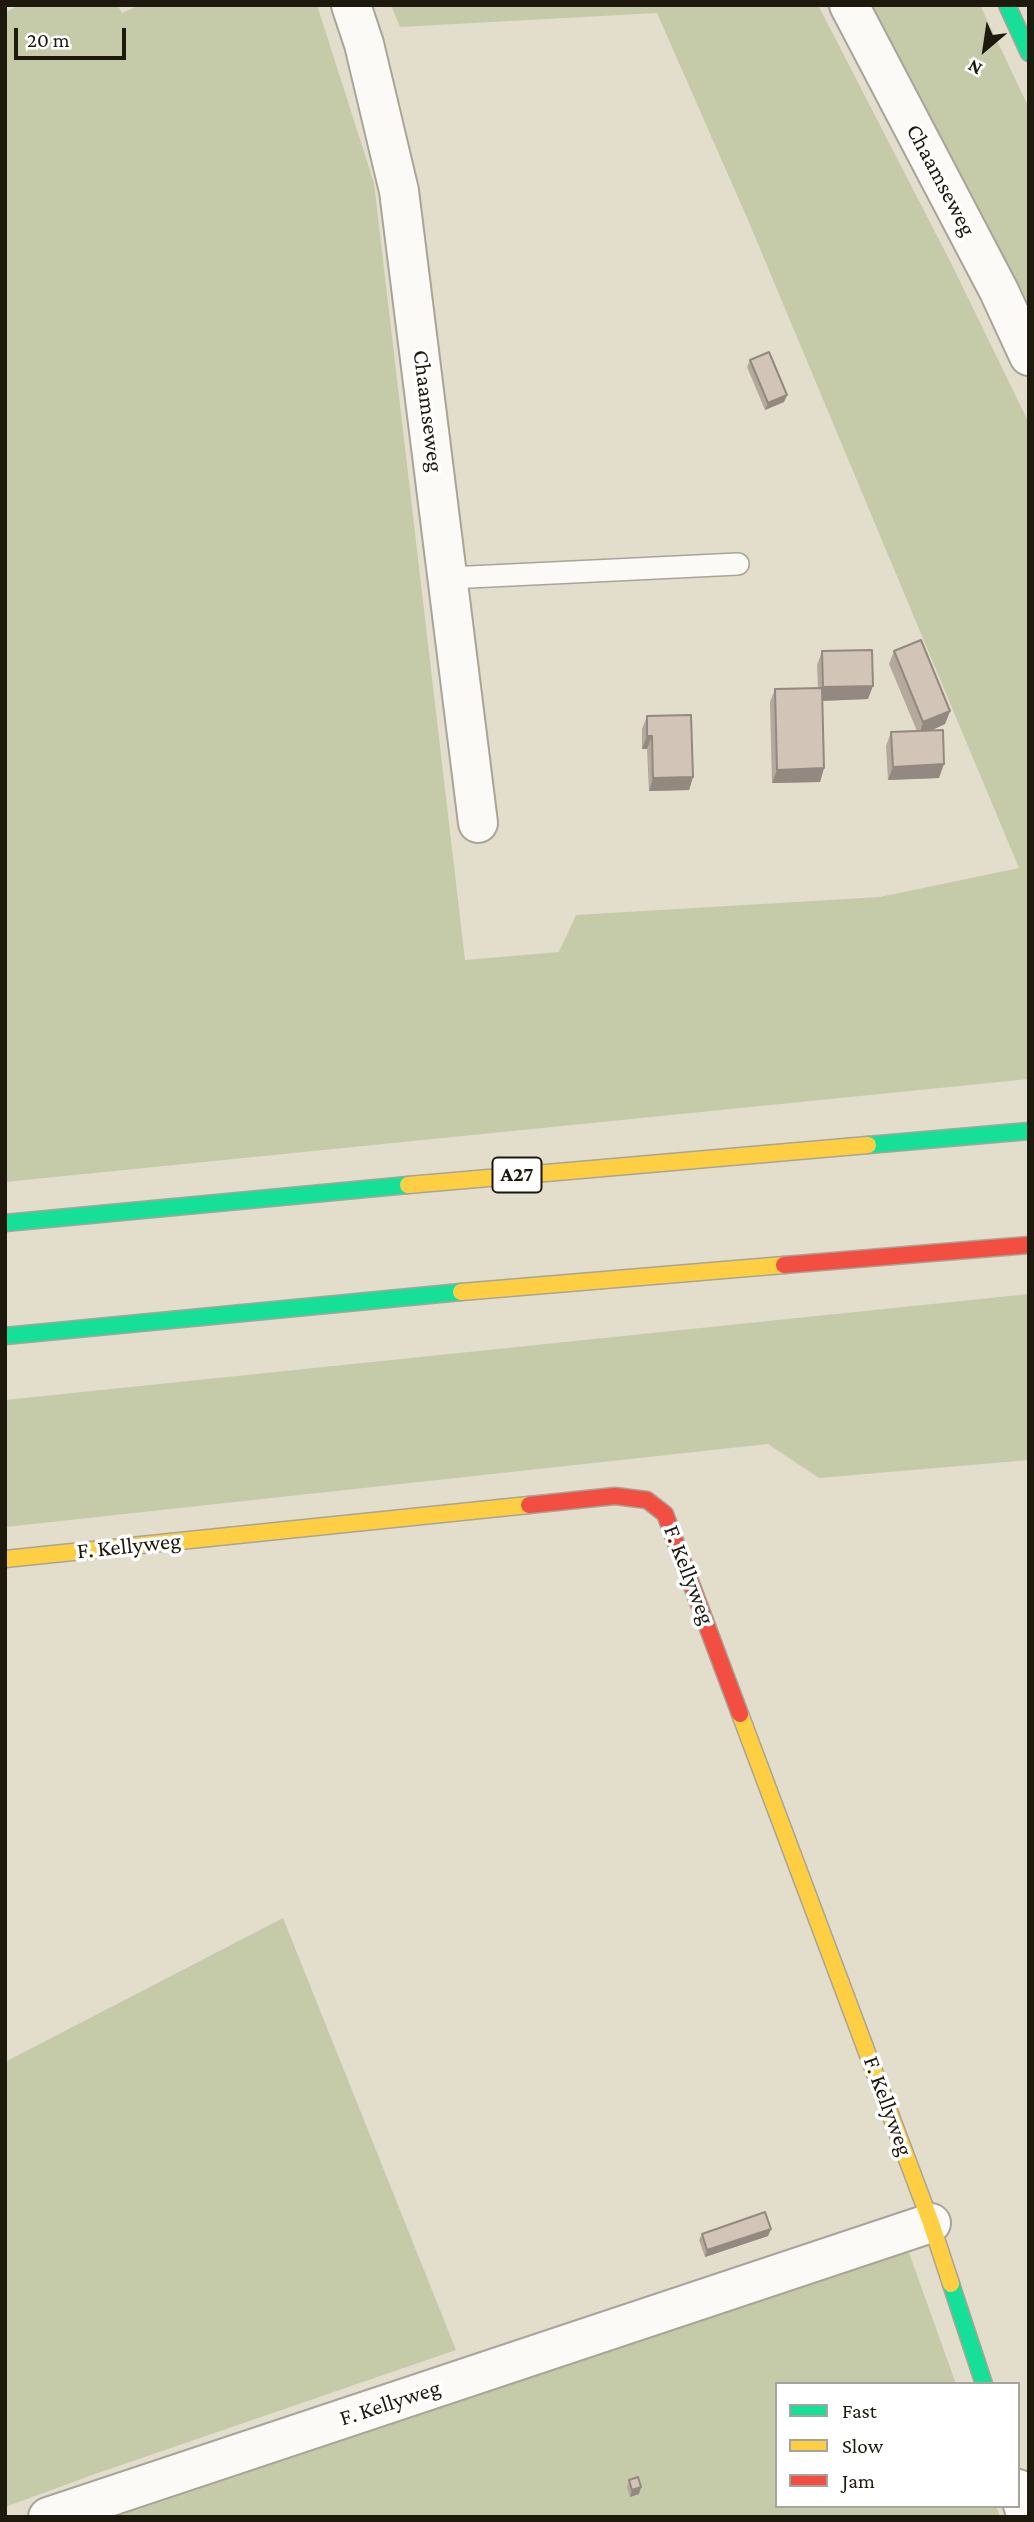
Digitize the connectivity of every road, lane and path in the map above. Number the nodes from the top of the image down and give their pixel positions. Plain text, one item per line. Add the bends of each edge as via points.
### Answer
1 (351, 5) edge
2 (849, 5) edge
3 (1007, 5) edge
4 (1029, 53) edge
5 (1029, 356) edge
6 (738, 564) dead end
7 (449, 578) junction
8 (478, 823) dead end
9 (1029, 1132) edge
10 (5, 1223) edge
11 (1029, 1245) edge
12 (5, 1336) edge
13 (5, 1559) edge
14 (931, 2223) junction
15 (983, 2382) edge
16 (1020, 2495) edge
17 (48, 2517) edge
18 (1027, 2517) edge

1 - 7 street, Chaamseweg via 399,191
2 - 5 street, Chaamseweg
3 - 4 main road
6 - 7 lane
7 - 8 street, Chaamseweg
9 - 10 main road, A27
11 - 12 main road via 458,1292
13 - 14 main road, F. Kellyweg via 615,1496 647,1500 665,1514 676,1538
14 - 15 main road, F. Kellyweg
14 - 17 street, F. Kellyweg
16 - 18 street

